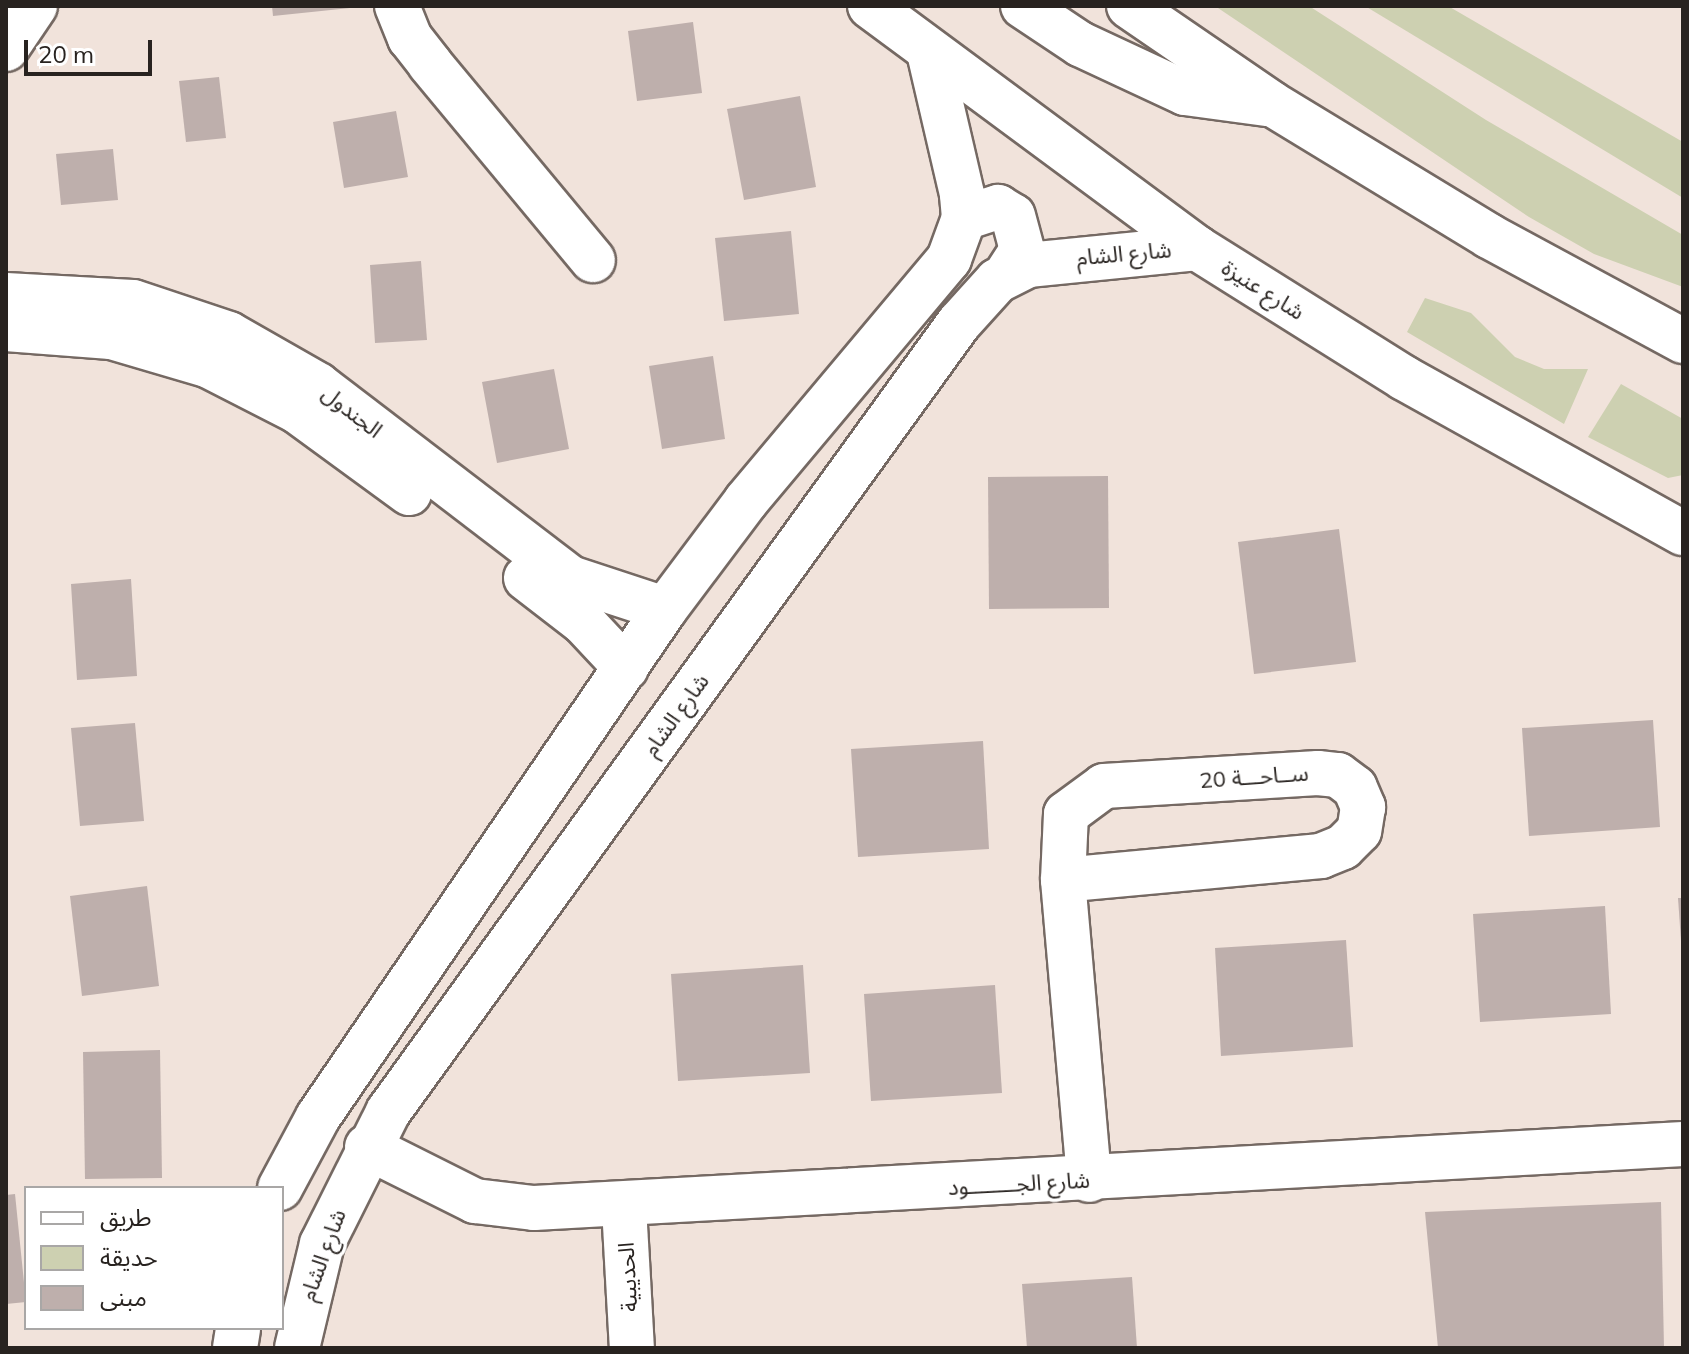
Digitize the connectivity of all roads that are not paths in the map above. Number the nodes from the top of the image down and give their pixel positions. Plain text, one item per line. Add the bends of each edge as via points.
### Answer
1 (35, 6) edge
2 (397, 6) edge
3 (870, 6) edge
4 (1023, 6) edge
5 (1129, 6) edge
6 (6, 49) edge
7 (930, 56) junction
8 (1272, 104) junction
9 (964, 218) junction
10 (1197, 248) junction
11 (593, 260) dead end
12 (1006, 275) junction
13 (6, 295) edge
14 (6, 329) edge
15 (1683, 341) edge
16 (1683, 533) edge
17 (665, 609) junction
18 (626, 668) junction
19 (1063, 880) junction
20 (1683, 1144) edge
21 (367, 1147) junction
22 (1089, 1180) junction
23 (281, 1186) edge
24 (624, 1207) junction
25 (297, 1348) edge
26 (632, 1348) edge

1 - 6 main road
2 - 11 main road via 410,38
3 - 7 main road, شارع عنيزة
4 - 8 main road via 1080,44 1185,93
5 - 8 main road
7 - 9 main road via 957,159
7 - 10 main road, شارع عنيزة
8 - 15 main road via 1489,236
9 - 12 main road via 998,207 1013,216 1022,250
9 - 17 main road via 949,259 746,501
10 - 12 main road, شارع الشام via 1039,262
10 - 16 main road, شارع عنيزة via 1404,378
12 - 21 main road, شارع الشام via 959,323
13 - 17 main road, الجندول via 133,302 229,334 318,385 570,578
14 - 18 main road, الجندول via 111,337 254,385 562,605
17 - 18 main road
18 - 23 main road via 318,1117
19 - 19 main road, ســاحـــة 20 via 1066,814 1104,786 1318,773 1338,775 1355,788 1363,807 1359,831 1343,847 1321,856
19 - 22 main road, ســاحـــة 20
20 - 22 main road, شارع الجــــــــود
21 - 24 main road, شارع الجــــــــود via 475,1201
21 - 25 main road, شارع الشام via 322,1244
22 - 24 main road, شارع الجــــــــود
24 - 26 main road, الحديبية

